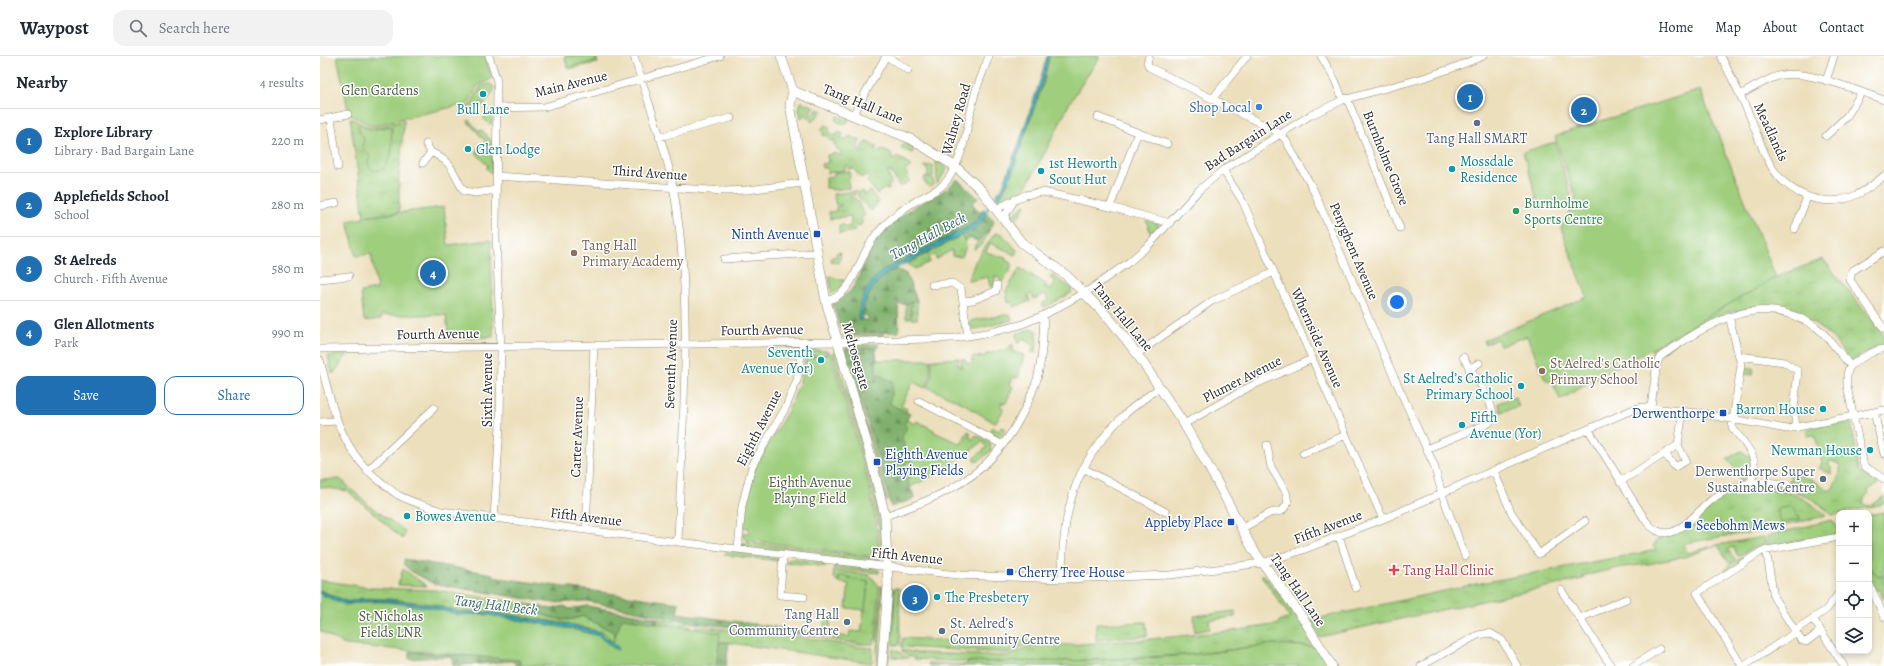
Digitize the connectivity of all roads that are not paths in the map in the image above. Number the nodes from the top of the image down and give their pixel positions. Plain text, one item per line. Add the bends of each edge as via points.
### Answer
1 (489, 56) edge
2 (634, 56) edge
3 (720, 56) edge
4 (781, 56) edge
5 (886, 56) edge
6 (990, 56) edge
7 (1247, 56) edge
8 (1321, 56) edge
9 (1483, 56) edge
10 (1720, 56) edge
11 (1834, 56) edge
12 (701, 59) edge
13 (1148, 59) edge
14 (1466, 59) edge
15 (908, 70) dead end
16 (641, 79) junction
17 (1826, 81) junction
18 (793, 91) junction
19 (1861, 93) junction
20 (1740, 94) junction
21 (1213, 98) junction
22 (1345, 99) junction
23 (1884, 100) edge
24 (497, 108) junction
25 (348, 114) dead end
26 (853, 115) junction
27 (1098, 117) dead end
28 (331, 118) junction
29 (731, 118) dead end
30 (320, 120) edge
31 (1138, 132) junction
32 (1280, 133) junction
33 (1826, 136) dead end
34 (660, 137) junction
35 (426, 144) dead end
36 (1166, 144) dead end
37 (431, 152) junction
38 (423, 163) dead end
39 (956, 166) junction
40 (338, 167) dead end
41 (1222, 170) junction
42 (496, 176) junction
43 (1884, 176) edge
44 (803, 183) junction
45 (673, 187) junction
46 (496, 190) junction
47 (1807, 197) junction
48 (1015, 200) junction
49 (336, 204) dead end
50 (320, 206) edge
51 (1110, 207) junction
52 (996, 209) junction
53 (1005, 222) junction
54 (1170, 223) junction
55 (1400, 228) dead end
56 (1795, 229) dead end
57 (1884, 251) edge
58 (816, 253) junction
59 (724, 259) dead end
60 (1274, 272) junction
61 (349, 276) dead end
62 (320, 279) edge
63 (936, 287) dead end
64 (998, 290) dead end
65 (1085, 292) junction
66 (826, 301) junction
67 (963, 301) junction
68 (1044, 315) junction
69 (1729, 316) junction
70 (1884, 329) edge
71 (968, 336) junction
72 (803, 342) junction
73 (837, 342) junction
74 (685, 344) junction
75 (594, 345) junction
76 (500, 346) junction
77 (320, 349) edge
78 (1884, 349) edge
79 (1137, 354) junction
80 (1740, 356) junction
81 (1463, 357) dead end
82 (1312, 359) junction
83 (320, 360) edge
84 (1480, 363) dead end
85 (1851, 366) junction
86 (1469, 368) junction
87 (1160, 388) junction
88 (919, 402) dead end
89 (1651, 407) junction
90 (434, 408) dead end
91 (1884, 410) edge
92 (1683, 411) junction
93 (1874, 412) junction
94 (1853, 416) junction
95 (1733, 420) junction
96 (336, 421) junction
97 (320, 422) edge
98 (1184, 424) junction
99 (1796, 428) junction
100 (1588, 429) junction
101 (1346, 435) junction
102 (1003, 445) junction
103 (1267, 445) dead end
104 (1678, 445) junction
105 (1426, 449) junction
106 (1303, 453) dead end
107 (1665, 454) junction
108 (1884, 454) edge
109 (1083, 468) junction
110 (1494, 470) junction
111 (367, 471) junction
112 (1884, 479) edge
113 (1620, 482) junction
114 (1750, 482) junction
115 (1789, 484) dead end
116 (1442, 494) junction
117 (1166, 512) dead end
118 (885, 516) junction
119 (494, 518) junction
120 (1383, 519) junction
121 (1585, 521) dead end
122 (1241, 529) junction
123 (586, 530) junction
124 (1339, 536) junction
125 (1836, 537) edge
126 (678, 542) junction
127 (738, 549) junction
128 (1766, 549) junction
129 (783, 555) junction
130 (1465, 556) dead end
131 (1262, 563) junction
132 (888, 567) junction
133 (1062, 579) junction
134 (1356, 588) dead end
135 (1561, 590) dead end
136 (1872, 591) edge
137 (804, 597) dead end
138 (1836, 597) edge
139 (1626, 599) dead end
140 (1884, 617) edge
141 (1580, 618) junction
142 (1813, 619) junction
143 (1796, 631) junction
144 (1821, 632) junction
145 (1659, 649) dead end
146 (882, 666) edge
147 (1332, 666) edge
148 (1421, 666) edge
149 (1517, 666) edge
150 (1611, 666) edge
151 (1633, 666) edge
152 (1743, 666) edge
153 (1844, 666) edge

1 - 24 street via 497,81
2 - 16 street, Seventh Avenue
3 - 12 street, Main Avenue
4 - 18 street, Melrosegate
5 - 15 street
5 - 26 street
6 - 39 street, Walney Road via 976,90
7 - 21 street
8 - 22 street, Burnholme Grove
9 - 14 street, Bad Bargain Lane
10 - 20 street, Meadlands
11 - 17 street
12 - 16 street, Main Avenue
13 - 21 street via 1149,67
14 - 22 street, Bad Bargain Lane via 1423,78
16 - 24 street, Main Avenue via 544,107
16 - 34 street, Seventh Avenue
17 - 19 street
17 - 20 street via 1798,74 1784,75
18 - 26 street, Tang Hall Lane
18 - 44 street, Melrosegate via 790,105
19 - 23 street
19 - 33 street via 1847,116
20 - 47 street, Meadlands via 1774,170 1787,185
21 - 32 street
22 - 32 street, Bad Bargain Lane
22 - 55 street, Burnholme Grove
24 - 42 street, Sixth Avenue
25 - 28 street
26 - 39 street, Tang Hall Lane via 911,139
27 - 31 street
28 - 30 street
28 - 40 street
29 - 34 street
31 - 36 street
31 - 51 street
32 - 41 street, Bad Bargain Lane
32 - 105 street, Penyghent Avenue via 1313,189
34 - 45 street, Seventh Avenue
35 - 37 street
37 - 38 street
37 - 46 street via 450,165 464,191 476,193
39 - 52 street, Tang Hall Lane
39 - 66 street, Walney Road via 940,188 916,200 883,226 866,250 846,290 834,300
41 - 54 street, Bad Bargain Lane via 1199,190
41 - 60 street, Whernside Avenue via 1243,202
42 - 45 street, Third Avenue
42 - 46 street, Sixth Avenue
43 - 47 street, Meadlands via 1863,192 1848,198 1828,201
44 - 45 street, Third Avenue via 747,190
44 - 58 street, Melrosegate
45 - 74 street, Seventh Avenue via 685,288
46 - 76 street, Sixth Avenue
47 - 56 street
48 - 51 street via 1025,195 1043,192
48 - 52 street
48 - 53 street via 1006,214
49 - 50 street
51 - 54 street
52 - 53 street, Tang Hall Lane
53 - 65 street, Tang Hall Lane via 1022,243
54 - 65 street, Fourth Avenue via 1129,262
57 - 70 street via 1852,271 1850,280
58 - 59 street
58 - 66 street, Melrosegate
60 - 79 street via 1212,301
60 - 82 street, Whernside Avenue
61 - 62 street
63 - 67 street via 952,283 957,285 961,289
64 - 67 street via 973,300
65 - 68 street, Fourth Avenue
65 - 79 street, Tang Hall Lane
66 - 73 street, Melrosegate
67 - 71 street
68 - 71 street, Fourth Avenue via 1006,329
68 - 102 street via 1043,348 1038,377 1021,418
69 - 80 street
69 - 85 street via 1765,310 1797,317 1822,332
69 - 89 street via 1708,326 1660,357
71 - 73 street, Fourth Avenue
72 - 73 street, Fourth Avenue
72 - 74 street, Fourth Avenue
72 - 127 street, Eighth Avenue via 797,380 786,407 752,466 742,506
73 - 118 street, Melrosegate via 870,454
74 - 75 street, Fourth Avenue
74 - 126 street, Seventh Avenue
75 - 76 street, Fourth Avenue
75 - 123 street, Carter Avenue
76 - 77 street, Fourth Avenue
76 - 119 street, Sixth Avenue via 500,426
78 - 85 street via 1876,350
79 - 87 street, Tang Hall Lane
80 - 95 street via 1740,376
80 - 99 street via 1784,362 1798,371 1794,409
81 - 86 street
82 - 98 street, Plumer Avenue via 1249,387
82 - 101 street, Whernside Avenue
83 - 96 street, Fifth Avenue
84 - 86 street
85 - 94 street via 1847,386
86 - 105 street via 1492,410 1491,421
87 - 98 street, Tang Hall Lane
87 - 109 street via 1122,416
88 - 102 street
89 - 92 street, Fifth Avenue
89 - 100 street, Fifth Avenue via 1634,409
90 - 111 street
91 - 93 street, Fifth Avenue
92 - 95 street, Fifth Avenue
92 - 104 street
93 - 94 street, Fifth Avenue
93 - 108 street
94 - 99 street, Fifth Avenue
94 - 112 street via 1864,466
95 - 99 street, Fifth Avenue via 1777,429
95 - 114 street via 1732,427 1755,460
96 - 97 street
96 - 111 street, Fifth Avenue via 354,454
98 - 122 street, Tang Hall Lane
100 - 110 street, Fifth Avenue
100 - 113 street
101 - 106 street
101 - 120 street, Whernside Avenue
102 - 118 street via 970,478 931,499
103 - 122 street via 1265,453 1286,492 1288,503 1282,511 1270,513
104 - 107 street
104 - 107 street via 1686,461 1675,466
105 - 116 street, Penyghent Avenue
107 - 113 street
109 - 117 street
109 - 133 street via 1070,499 1066,519 1062,544
110 - 116 street, Fifth Avenue
110 - 121 street via 1511,512 1539,554
111 - 119 street, Fifth Avenue via 397,494 414,502 441,511
113 - 114 street via 1651,527 1664,533 1676,531 1721,493
114 - 115 street
116 - 120 street, Fifth Avenue
116 - 130 street, Penyghent Avenue
118 - 132 street, Melrosegate
119 - 123 street, Fifth Avenue
120 - 124 street, Fifth Avenue
122 - 131 street, Tang Hall Lane
123 - 126 street, Fifth Avenue
124 - 131 street, Fifth Avenue via 1300,552
124 - 134 street
125 - 128 street
126 - 127 street, Fifth Avenue
127 - 129 street, Fifth Avenue
128 - 143 street via 1774,598
128 - 152 street via 1697,593
129 - 132 street, Fifth Avenue
129 - 137 street via 780,595
131 - 133 street, Fifth Avenue via 1170,575
131 - 147 street, Tang Hall Lane via 1288,597
132 - 133 street, Fifth Avenue via 996,578
132 - 146 street, Melrosegate
135 - 141 street
136 - 140 street
138 - 142 street via 1826,610
139 - 141 street
141 - 150 street
142 - 143 street
142 - 144 street
143 - 144 street via 1801,640 1806,642
143 - 152 street
144 - 153 street
145 - 151 street
148 - 149 street via 1478,635 1490,633 1502,640

